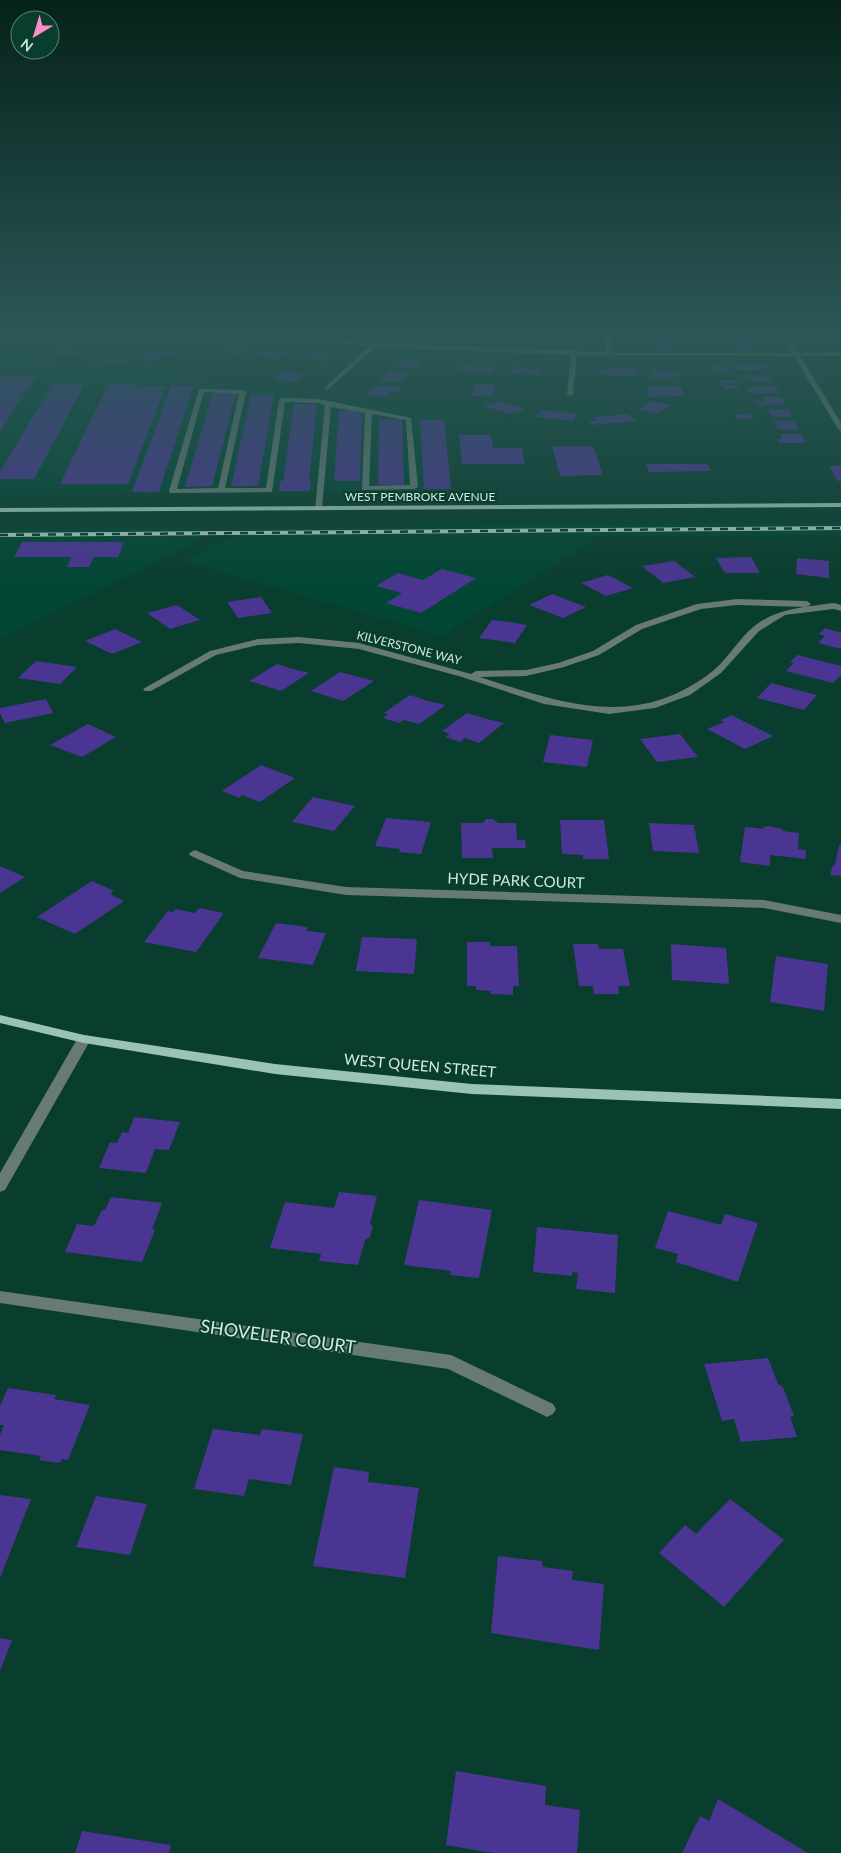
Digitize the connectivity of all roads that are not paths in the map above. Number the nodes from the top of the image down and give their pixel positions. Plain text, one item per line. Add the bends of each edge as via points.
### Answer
1 (192, 418) edge
2 (238, 418) edge
3 (279, 418) edge
4 (327, 418) edge
5 (368, 418) edge
6 (407, 418) edge
7 (221, 490) junction
8 (841, 505) edge
9 (318, 508) junction
10 (0, 510) edge
11 (838, 607) edge
12 (465, 675) junction
13 (148, 689) dead end
14 (195, 854) dead end
15 (841, 919) edge
16 (0, 1019) edge
17 (84, 1039) junction
18 (841, 1104) edge
19 (0, 1186) edge
20 (0, 1297) edge
21 (547, 1409) dead end

1 - 7 street via 173,491
2 - 7 street
3 - 7 street via 269,490
4 - 9 street
5 - 6 street via 365,488 414,487
8 - 9 main road, WEST PEMBROKE AVENUE
9 - 10 main road, WEST PEMBROKE AVENUE
11 - 12 street, KILVERSTONE WAY via 770,602 700,606 640,627 596,653 562,665 526,673
11 - 12 street, KILVERSTONE WAY via 783,613 756,630 718,671 686,693 655,705 609,711 548,702
12 - 13 street, KILVERSTONE WAY via 359,646 258,642 214,653
14 - 15 street, HYDE PARK COURT via 240,874 346,891 764,904
16 - 17 main road, WEST QUEEN STREET
17 - 18 main road, WEST QUEEN STREET via 275,1069 472,1088
17 - 19 street
20 - 21 street, SHOVELER COURT via 451,1362

